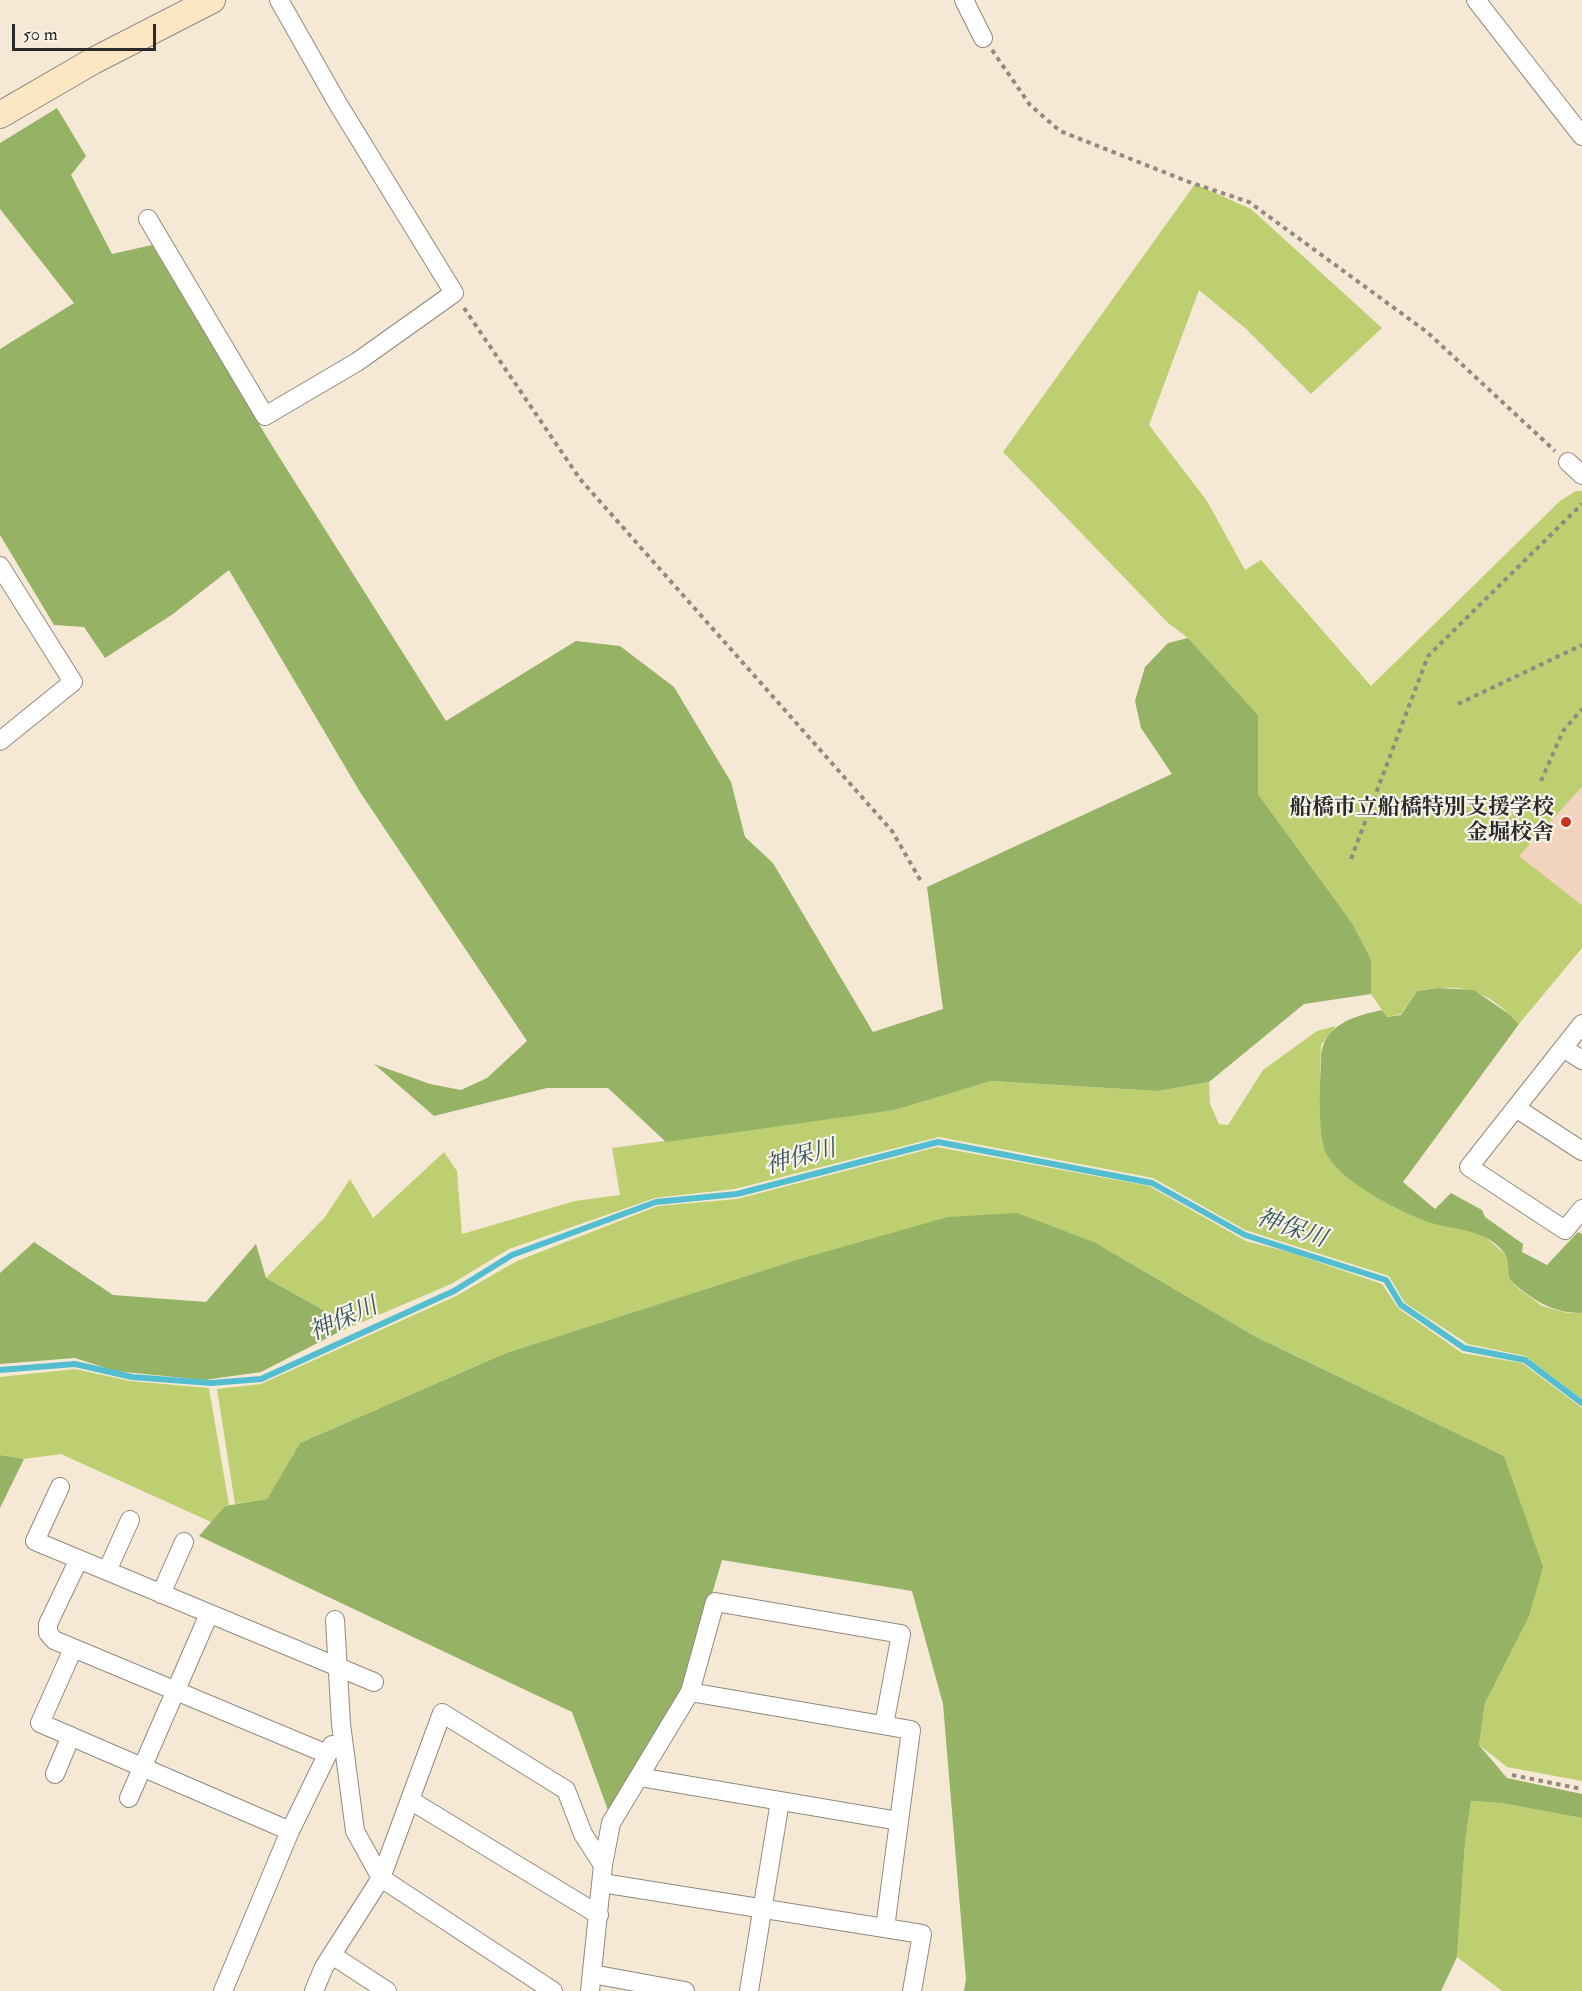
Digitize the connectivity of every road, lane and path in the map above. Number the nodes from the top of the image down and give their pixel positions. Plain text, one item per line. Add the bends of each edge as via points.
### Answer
1 (212, 0) edge
2 (279, 0) edge
3 (964, 0) edge
4 (1476, 0) edge
5 (983, 38) joint
6 (0, 116) edge
7 (1582, 136) edge
8 (148, 219) dead end
9 (454, 292) junction
10 (1568, 462) joint
11 (1582, 475) edge
12 (1582, 504) edge
13 (0, 566) edge
14 (1582, 645) edge
15 (1458, 704) dead end
16 (1582, 709) edge
17 (0, 741) edge
18 (1541, 781) dead end
19 (1351, 859) dead end
20 (922, 883) dead end
21 (1582, 1024) edge
22 (1563, 1048) junction
23 (1582, 1060) edge
24 (1516, 1107) junction
25 (1582, 1151) edge
26 (1582, 1209) edge
27 (60, 1487) dead end
28 (130, 1520) dead end
29 (184, 1542) dead end
30 (79, 1559) junction
31 (107, 1571) junction
32 (161, 1594) junction
33 (209, 1614) junction
34 (335, 1620) dead end
35 (73, 1649) junction
36 (338, 1668) junction
37 (374, 1682) dead end
38 (176, 1692) junction
39 (690, 1692) junction
40 (341, 1724) junction
41 (884, 1725) junction
42 (71, 1736) junction
43 (327, 1754) junction
44 (143, 1767) junction
45 (55, 1774) dead end
46 (1512, 1775) dead end
47 (639, 1777) junction
48 (1582, 1789) edge
49 (129, 1798) dead end
50 (410, 1800) junction
51 (780, 1801) junction
52 (899, 1821) junction
53 (290, 1832) junction
54 (603, 1874) junction
55 (381, 1878) junction
56 (763, 1908) junction
57 (599, 1914) junction
58 (885, 1928) junction
59 (332, 1955) junction
60 (591, 1983) edge
61 (223, 1991) edge
62 (314, 1991) edge
63 (387, 1991) edge
64 (554, 1991) edge
65 (685, 1991) edge
66 (749, 1991) edge
67 (912, 1991) edge

1 - 6 main road via 93,61
2 - 9 street
3 - 5 street
4 - 7 street
5 - 10 path via 1030,105 1060,131 1189,183 1249,202 1427,332
8 - 9 street via 265,416 357,362
9 - 20 path via 580,480 892,831
10 - 11 street
12 - 19 path via 1428,656
13 - 17 street via 73,682
14 - 15 path
16 - 18 path via 1563,731
21 - 22 street
22 - 23 street
22 - 24 street
24 - 25 street
24 - 26 street via 1469,1167 1565,1230
27 - 30 street via 35,1541
28 - 31 street
29 - 32 street
30 - 31 street
30 - 35 street via 48,1624 48,1633 54,1640
31 - 32 street
32 - 33 street
33 - 36 street
33 - 38 street
34 - 36 street
35 - 38 street
35 - 42 street via 40,1723
36 - 37 street
36 - 40 street
38 - 43 street
38 - 44 street
39 - 41 street
39 - 41 street via 715,1602 727,1604 901,1634
39 - 47 street
40 - 43 street
40 - 55 street via 355,1831
41 - 52 street via 911,1730
42 - 44 street
42 - 45 street
43 - 53 street
44 - 49 street
44 - 53 street
46 - 48 path
47 - 51 street
47 - 54 street via 611,1823
50 - 54 street via 442,1713 566,1790
50 - 55 street
50 - 57 street
51 - 52 street
51 - 56 street
52 - 58 street
53 - 61 street
54 - 56 street
54 - 57 street
55 - 59 street
55 - 64 street
56 - 58 street
56 - 66 street
57 - 60 street
58 - 67 street via 922,1934
59 - 62 street
59 - 63 street
60 - 65 street

